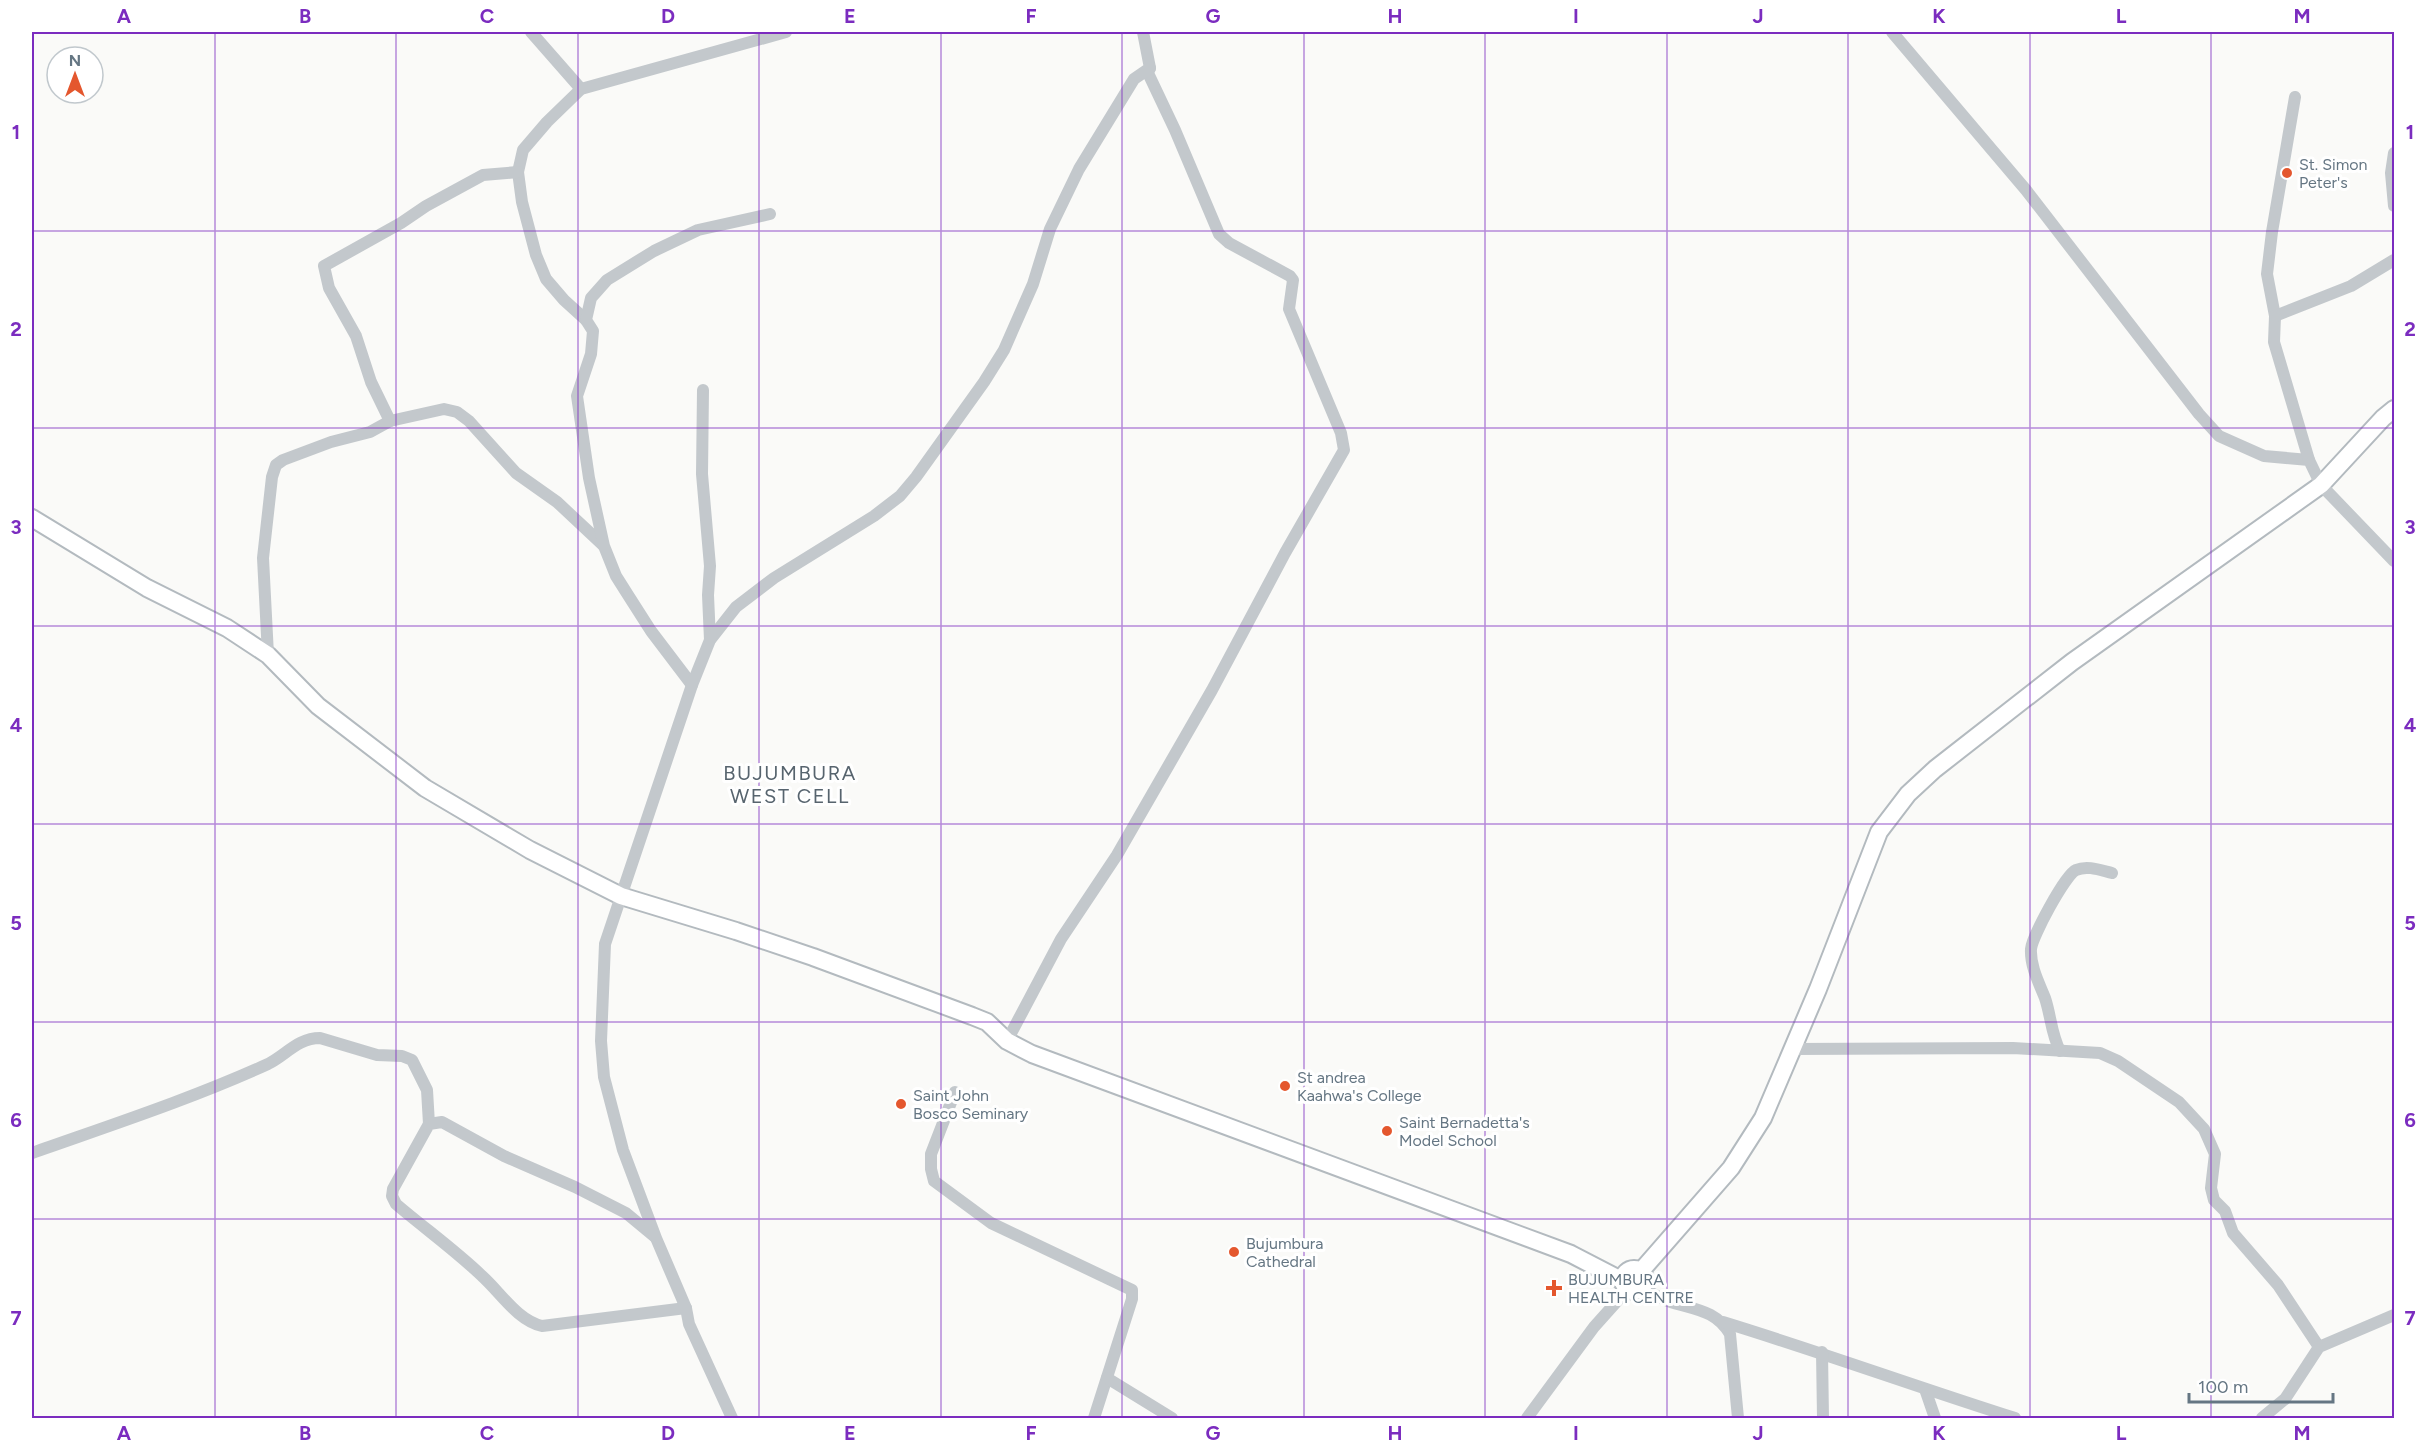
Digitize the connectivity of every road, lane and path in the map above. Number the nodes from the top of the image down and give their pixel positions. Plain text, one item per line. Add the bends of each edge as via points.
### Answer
1 (531, 32) edge
2 (786, 32) edge
3 (1143, 32) edge
4 (1892, 32) edge
5 (1149, 68) junction
6 (581, 89) junction
7 (2295, 97) dead end
8 (2394, 153) edge
9 (518, 172) junction
10 (2394, 206) edge
11 (770, 214) dead end
12 (2394, 260) edge
13 (2275, 316) junction
14 (586, 320) junction
15 (703, 390) dead end
16 (2391, 415) edge
17 (390, 421) junction
18 (2309, 460) junction
19 (2321, 485) junction
20 (32, 518) edge
21 (604, 546) junction
22 (2394, 561) edge
23 (710, 640) junction
24 (268, 655) junction
25 (692, 685) junction
26 (2112, 873) dead end
27 (621, 896) junction
28 (1007, 1041) junction
29 (1794, 1049) junction
30 (2060, 1051) junction
31 (955, 1092) dead end
32 (429, 1124) junction
33 (32, 1153) edge
34 (656, 1238) junction
35 (1634, 1282) junction
36 (686, 1308) junction
37 (2394, 1315) edge
38 (1723, 1322) junction
39 (2319, 1347) junction
40 (1822, 1352) junction
41 (1107, 1378) junction
42 (1925, 1389) junction
43 (726, 1417) edge
44 (2265, 1418) edge
45 (1094, 1419) edge
46 (1172, 1419) edge
47 (1527, 1419) edge
48 (1738, 1419) edge
49 (1823, 1419) edge
50 (1935, 1419) edge
51 (2014, 1419) edge

1 - 6 street
2 - 6 street
3 - 5 street
4 - 18 street via 2026,190 2219,436 2264,456
5 - 23 street via 1134,79 1079,169 1050,229 1033,284 1004,350 916,477 900,496 874,516 774,578 736,607
5 - 28 street via 1219,234 1293,280 1289,309 1341,433 1344,450 1212,690 1117,855 1061,939
6 - 9 street via 523,150
7 - 13 street via 2267,274
8 - 10 street
9 - 14 street via 526,223 546,279
9 - 17 street via 483,175 324,266 329,288 356,336 371,382
11 - 14 street via 698,230 654,251 607,280 591,298
12 - 13 street via 2351,286
13 - 18 street via 2274,342
14 - 21 street via 593,331 591,354 577,396
15 - 23 street via 702,474 710,566
16 - 19 street
17 - 21 street via 444,410 457,412 516,473 557,502
17 - 24 street via 370,432 283,459 276,465 263,558
18 - 19 street
19 - 22 street
19 - 29 street via 2072,662 1908,794 1879,832
20 - 24 street
21 - 25 street via 616,576 645,622
23 - 25 street
24 - 27 street via 318,706 425,788 530,850
25 - 27 street
26 - 30 street via 2083,868 2070,874 2034,937 2034,972
27 - 28 street via 802,953 972,1016 987,1022
27 - 34 street via 605,944 601,1041 604,1077 623,1150
28 - 35 street via 1042,1058 1571,1254
29 - 30 street
29 - 35 street via 1763,1118 1731,1168
30 - 39 street via 2100,1053 2118,1061 2179,1102 2204,1129 2215,1154 2211,1188 2214,1200 2225,1211 2233,1233 2278,1286
31 - 41 street via 932,1154 934,1181 991,1223 1132,1290
32 - 33 street via 427,1090 412,1060 311,1038 273,1062 216,1087
32 - 34 street via 442,1122 504,1156 575,1187 626,1213
32 - 36 street via 392,1196 396,1204 482,1276 524,1318 542,1326
34 - 36 street
35 - 38 street via 1666,1300 1713,1314
35 - 47 street via 1594,1327
36 - 43 street
37 - 39 street
38 - 40 street
38 - 48 street via 1730,1334
39 - 44 street via 2285,1399
40 - 42 street
40 - 49 street
41 - 45 street
41 - 46 street
42 - 50 street
42 - 51 street

